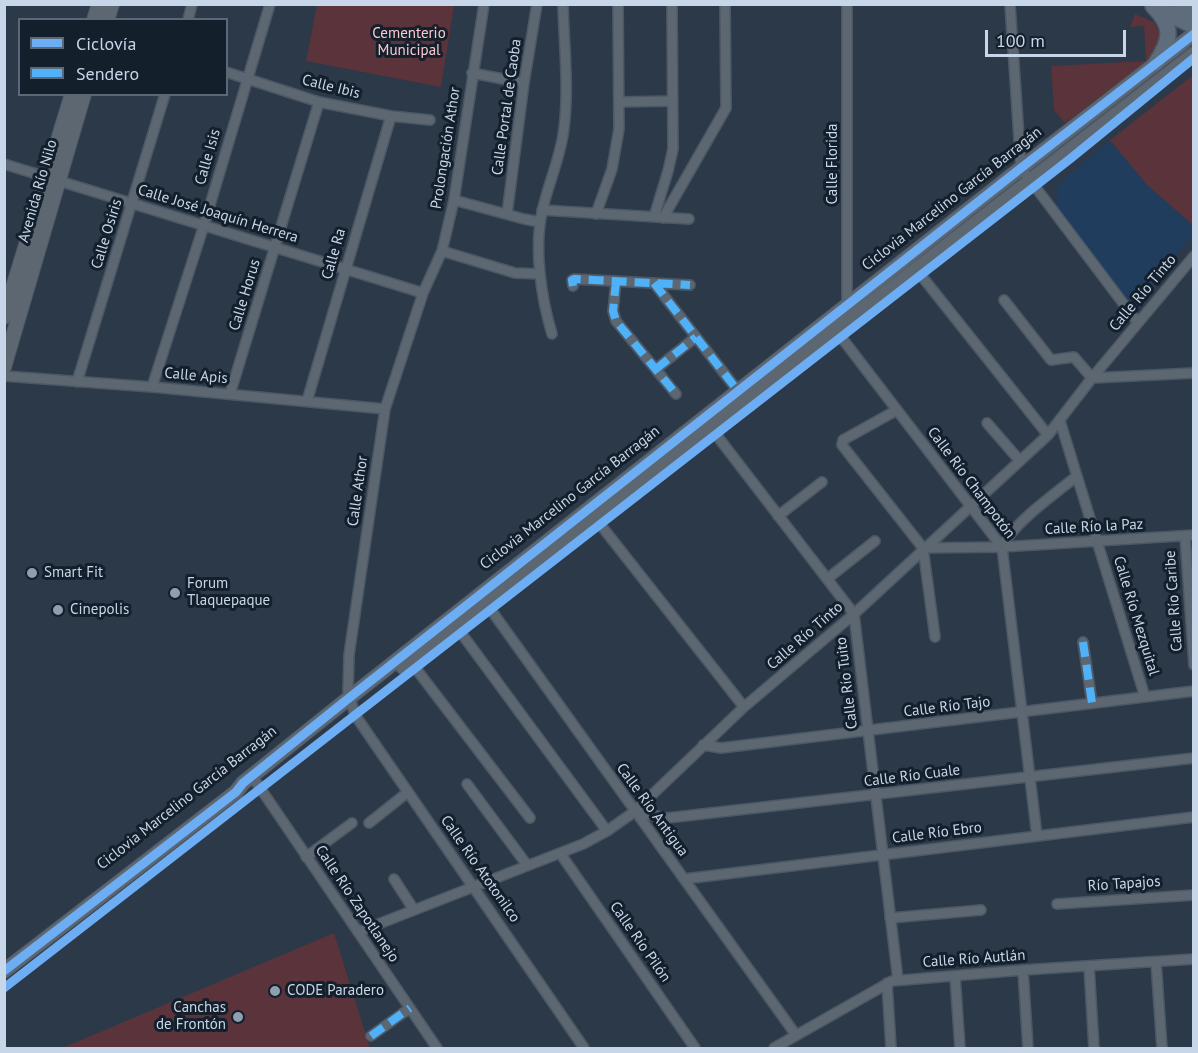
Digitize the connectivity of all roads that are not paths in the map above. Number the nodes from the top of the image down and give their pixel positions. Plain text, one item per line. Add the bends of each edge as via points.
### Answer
1 (270, 4) edge
2 (484, 4) edge
3 (537, 4) edge
4 (563, 4) edge
5 (618, 4) edge
6 (672, 4) edge
7 (725, 4) edge
8 (847, 4) edge
9 (1010, 4) edge
10 (1151, 5) edge
11 (1194, 26) edge
12 (1194, 34) edge
13 (1194, 54) edge
14 (1156, 63) junction
15 (228, 73) edge
16 (472, 73) junction
17 (247, 79) junction
18 (524, 83) junction
19 (72, 96) edge
20 (83, 96) edge
21 (164, 96) edge
22 (673, 101) junction
23 (319, 102) junction
24 (620, 102) junction
25 (391, 116) junction
26 (430, 120) dead end
27 (4, 164) edge
28 (1021, 168) junction
29 (52, 179) junction
30 (1030, 180) junction
31 (454, 201) junction
32 (132, 203) junction
33 (542, 210) junction
34 (596, 213) junction
35 (507, 214) junction
36 (659, 217) junction
37 (689, 219) dead end
38 (540, 222) junction
39 (204, 225) junction
40 (276, 247) junction
41 (442, 251) junction
42 (1194, 256) edge
43 (345, 268) junction
44 (916, 269) junction
45 (540, 274) junction
46 (616, 281) junction
47 (654, 283) junction
48 (690, 285) dead end
49 (573, 286) dead end
50 (423, 293) junction
51 (1004, 300) dead end
52 (847, 305) junction
53 (4, 317) edge
54 (1138, 323) junction
55 (837, 324) junction
56 (552, 334) dead end
57 (696, 337) junction
58 (4, 367) edge
59 (656, 369) junction
60 (1194, 373) edge
61 (4, 376) edge
62 (1092, 378) junction
63 (77, 382) junction
64 (152, 387) junction
65 (738, 391) junction
66 (230, 394) junction
67 (676, 394) dead end
68 (307, 401) junction
69 (385, 409) junction
70 (897, 410) junction
71 (1060, 421) junction
72 (987, 423) dead end
73 (711, 428) junction
74 (1048, 435) junction
75 (1020, 460) junction
76 (1077, 476) junction
77 (822, 482) dead end
78 (971, 506) junction
79 (592, 513) junction
80 (778, 516) junction
81 (1189, 536) edge
82 (874, 541) dead end
83 (1097, 543) junction
84 (1002, 547) junction
85 (923, 548) junction
86 (827, 579) junction
87 (486, 603) junction
88 (854, 614) junction
89 (456, 626) junction
90 (935, 637) dead end
91 (1083, 642) dead end
92 (410, 662) junction
93 (1194, 664) edge
94 (1194, 691) edge
95 (1145, 697) junction
96 (351, 702) junction
97 (1092, 703) junction
98 (744, 707) junction
99 (1022, 713) junction
100 (868, 732) junction
101 (703, 745) junction
102 (1194, 758) edge
103 (1030, 777) junction
104 (253, 779) junction
105 (467, 784) dead end
106 (408, 792) junction
107 (876, 795) junction
108 (634, 812) junction
109 (1194, 817) edge
110 (531, 818) dead end
111 (352, 823) dead end
112 (369, 823) dead end
113 (607, 831) junction
114 (1036, 836) junction
115 (560, 853) junction
116 (883, 855) junction
117 (306, 857) junction
118 (527, 865) junction
119 (394, 879) dead end
120 (684, 879) junction
121 (474, 886) junction
122 (1194, 894) edge
123 (1057, 904) dead end
124 (414, 910) junction
125 (981, 910) dead end
126 (890, 918) junction
127 (358, 932) junction
128 (1194, 959) edge
129 (1156, 962) junction
130 (1089, 966) junction
131 (1023, 970) junction
132 (4, 971) edge
133 (955, 976) junction
134 (898, 980) junction
135 (887, 983) junction
136 (410, 1008) junction
137 (795, 1035) junction
138 (371, 1036) dead end
139 (437, 1048) edge
140 (584, 1048) edge
141 (695, 1048) edge
142 (774, 1048) edge
143 (891, 1048) edge
144 (960, 1048) edge
145 (1028, 1048) edge
146 (1094, 1048) edge
147 (1162, 1048) edge

1 - 17 street, Calle Isis
2 - 16 street, Prolongación Athor
3 - 18 street, Calle Portal de Caoba
4 - 33 street via 565,125
5 - 24 street
6 - 22 street
7 - 36 street via 726,108
8 - 52 street, Calle Florida
9 - 28 street
10 - 11 main road
10 - 14 main road via 1164,20 1168,32 1167,45
12 - 14 main road
13 - 30 main road
14 - 28 main road
15 - 17 street, Calle Ibis
16 - 18 street
16 - 31 street, Prolongación Athor
17 - 23 street, Calle Ibis
17 - 39 street, Calle Isis
18 - 35 street, Calle Portal de Caoba
19 - 29 main road, Avenida Río Nilo
20 - 29 main road, Avenida Río Nilo
21 - 32 street, Calle Osiris
22 - 24 street
22 - 36 street via 671,161
23 - 25 street, Calle Ibis
23 - 40 street, Calle Horus
24 - 34 street via 616,151
25 - 26 street, Calle Ibis
25 - 43 street, Calle Ra
27 - 29 street, Calle José Joaquín Herrera
28 - 30 street
28 - 52 main road
29 - 32 street, Calle José Joaquín Herrera
29 - 53 main road, Avenida Río Nilo
29 - 58 main road, Avenida Río Nilo
30 - 44 main road
30 - 54 street
31 - 35 street
31 - 41 street, Prolongación Athor
32 - 39 street, Calle José Joaquín Herrera
32 - 63 street, Calle Osiris
33 - 34 street
33 - 38 street
34 - 36 street
35 - 38 street
36 - 37 street
38 - 45 street
39 - 40 street, Calle José Joaquín Herrera
39 - 64 street, Calle Isis
40 - 43 street, Calle José Joaquín Herrera
40 - 66 street, Calle Horus
41 - 45 street via 515,273
41 - 50 street, Prolongación Athor
42 - 54 street, Calle Río Tinto
43 - 50 street, Calle José Joaquín Herrera
43 - 68 street, Calle Ra
44 - 55 main road
44 - 74 street
45 - 56 street
46 - 47 street
46 - 49 street via 573,279
46 - 59 street via 616,321
47 - 48 street
47 - 57 street
50 - 69 street, Calle Athor
51 - 62 street via 1050,360 1074,357
52 - 55 main road
54 - 62 street, Calle Río Tinto
55 - 65 main road
55 - 70 street, Calle Río Champotón
55 - 73 main road
57 - 59 street
57 - 65 street
59 - 67 street
60 - 62 street
61 - 63 street, Calle Apis
62 - 71 street, Calle Río Tinto
63 - 64 street, Calle Apis
64 - 66 street, Calle Apis
65 - 79 main road
66 - 68 street, Calle Apis
68 - 69 street, Calle Apis
69 - 96 street, Calle Athor via 349,655 347,682
70 - 78 street, Calle Río Champotón
70 - 85 street via 843,440 842,445
71 - 74 street, Calle Río Tinto
71 - 76 street, Calle Río Mezquital
72 - 75 street
73 - 79 main road
73 - 80 street, Calle Río Tuito
74 - 75 street, Calle Río Tinto
75 - 78 street, Calle Río Tinto
76 - 83 street, Calle Río Mezquital
76 - 84 street via 1016,528
77 - 80 street
78 - 84 street, Calle Río Champotón
78 - 85 street, Calle Río Tinto
79 - 87 main road
79 - 96 main road
79 - 98 street
80 - 86 street, Calle Río Tuito
81 - 83 street, Calle Río la Paz
81 - 93 street, Calle Río Caribe
82 - 86 street
83 - 84 street, Calle Río la Paz
83 - 95 street, Calle Río Mezquital
84 - 85 street, Calle Río la Paz
84 - 99 street, Calle Río Champotón
85 - 88 street, Calle Río Tinto
85 - 90 street
86 - 88 street, Calle Río Tuito
87 - 89 main road
87 - 108 street, Calle Río Antigua
88 - 98 street, Calle Río Tinto
88 - 100 street, Calle Río Tuito
89 - 92 main road
89 - 113 street
91 - 97 street
92 - 96 main road
92 - 110 street
94 - 95 street, Calle Río Tajo
95 - 97 street, Calle Río Tajo
96 - 104 main road
96 - 106 street, Calle Río Atotonilco
97 - 99 street, Calle Río Tajo
98 - 101 street, Calle Río Tinto
99 - 100 street, Calle Río Tajo
99 - 103 street, Calle Río Champotón
100 - 101 street, Calle Río Tajo via 721,748
100 - 107 street, Calle Río Tuito
101 - 108 street, Calle Río Tinto
102 - 103 street, Calle Río Cuale
103 - 107 street, Calle Río Cuale
103 - 114 street, Calle Río Champotón
104 - 117 street, Calle Río Zapotlanejo
104 - 132 main road
105 - 118 street
106 - 112 street
106 - 121 street, Calle Río Atotonilco
107 - 108 street, Calle Río Cuale via 667,818
107 - 116 street, Calle Río Tuito
108 - 113 street, Calle Río Tinto
108 - 120 street, Calle Río Antigua
109 - 114 street, Calle Río Ebro
111 - 117 street
113 - 115 street, Calle Río Tinto
114 - 116 street, Calle Río Ebro
115 - 118 street, Calle Río Tinto
115 - 141 street, Calle Río Pilón
116 - 120 street, Calle Río Ebro
116 - 126 street, Calle Río Tuito
117 - 127 street, Calle Río Zapotlanejo
118 - 121 street, Calle Río Tinto
119 - 124 street
120 - 137 street, Calle Río Antigua
121 - 124 street, Calle Río Tinto
121 - 140 street, Calle Río Atotonilco
122 - 123 street, Río Tapajos
124 - 127 street, Calle Río Tinto
125 - 126 street
126 - 134 street, Calle Río Tuito
127 - 136 street, Calle Río Zapotlanejo
128 - 129 street, Calle Río Autlán
129 - 130 street, Calle Río Autlán
129 - 147 street
130 - 131 street, Calle Río Autlán
130 - 146 street
131 - 133 street, Calle Río Autlán
131 - 145 street
133 - 134 street, Calle Río Autlán
133 - 144 street
134 - 135 street, Calle Río Autlán
135 - 137 street, Calle Río Autlán
135 - 143 street
136 - 138 street
136 - 139 street, Calle Río Zapotlanejo
137 - 142 street, Calle Río Autlán

